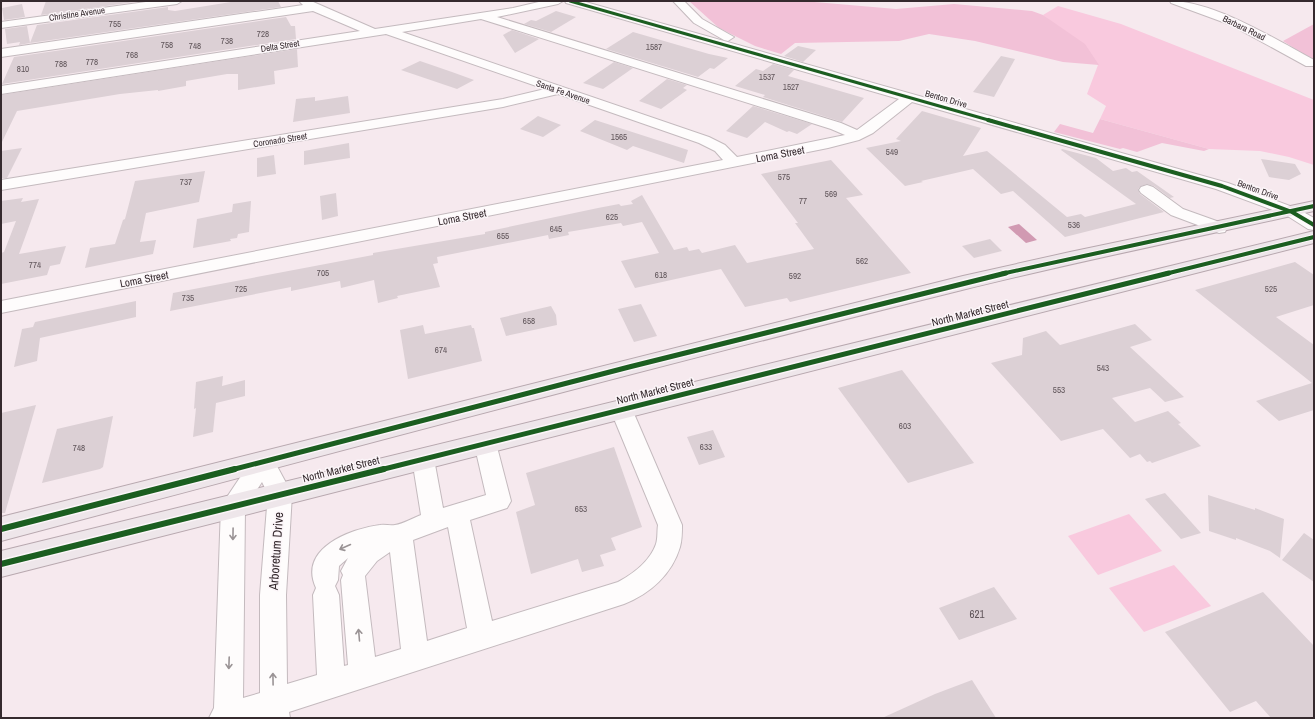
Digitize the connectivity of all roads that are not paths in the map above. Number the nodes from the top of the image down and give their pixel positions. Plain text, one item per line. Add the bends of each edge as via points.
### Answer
1 (177, 1) edge
2 (304, 1) edge
3 (558, 1) edge
4 (570, 1) edge
5 (678, 1) edge
6 (1175, 1) edge
7 (141, 4) edge
8 (314, 7) junction
9 (481, 15) junction
10 (1, 25) edge
11 (386, 30) junction
12 (372, 32) junction
13 (746, 51) junction
14 (1, 53) edge
15 (1310, 63) dead end
16 (1, 90) edge
17 (558, 90) junction
18 (910, 97) junction
19 (858, 135) junction
20 (734, 162) junction
21 (1211, 183) junction
22 (1, 184) edge
23 (1147, 190) dead end
24 (1196, 194) dead end
25 (1314, 206) edge
26 (1292, 212) junction
27 (1314, 225) edge
28 (1219, 228) junction
29 (1314, 237) edge
30 (1, 307) edge
31 (621, 409) junction
32 (485, 443) junction
33 (422, 459) junction
34 (263, 462) junction
35 (280, 494) junction
36 (233, 506) junction
37 (446, 518) junction
38 (1, 529) edge
39 (398, 535) junction
40 (1, 564) edge
41 (482, 637) junction
42 (416, 657) junction
43 (363, 674) junction
44 (331, 684) junction
45 (274, 710) edge
46 (227, 717) edge

1 - 7 street, Christine Avenue
2 - 8 street
3 - 9 street, Delta Street
4 - 13 street, Benton Drive
5 - 13 street via 698,21 731,39
6 - 15 street, Barbara Road via 1235,23
7 - 10 street, Christine Avenue
8 - 12 street
8 - 14 street
9 - 11 street, Delta Street
9 - 19 street
11 - 12 street, Delta Street
11 - 17 street, Santa Fe Avenue
12 - 16 street, Delta Street
13 - 18 street, Benton Drive
17 - 20 street, Santa Fe Avenue via 704,140 720,148
17 - 22 street, Coronado Street via 480,107
18 - 19 street, Loma Street
18 - 21 street, Benton Drive
19 - 20 street, Loma Street via 828,144
20 - 30 street, Loma Street
21 - 24 street
21 - 26 street, Benton Drive
23 - 28 street via 1177,212
25 - 26 main road
26 - 27 street, Benton Drive
26 - 28 main road
28 - 34 main road via 1070,258 955,285
29 - 31 main road, North Market Street
31 - 32 main road, North Market Street
31 - 41 street via 670,524 668,546 657,566 640,583 624,592
32 - 33 main road, North Market Street
32 - 37 street via 499,501
33 - 35 main road, North Market Street
33 - 37 street
34 - 35 street
34 - 36 street
34 - 38 main road
35 - 36 main road, North Market Street
45 -> 35 street, Arboretum Drive via 273,595
36 - 40 main road, North Market Street
36 -> 46 street
37 - 39 street
37 - 41 street
39 - 42 street
43 -> 39 street via 354,576 360,560
39 -> 44 street via 380,534 347,546 335,552 327,561 324,571
41 - 42 street
42 - 43 street
43 - 44 street
44 - 45 street
45 - 46 street

